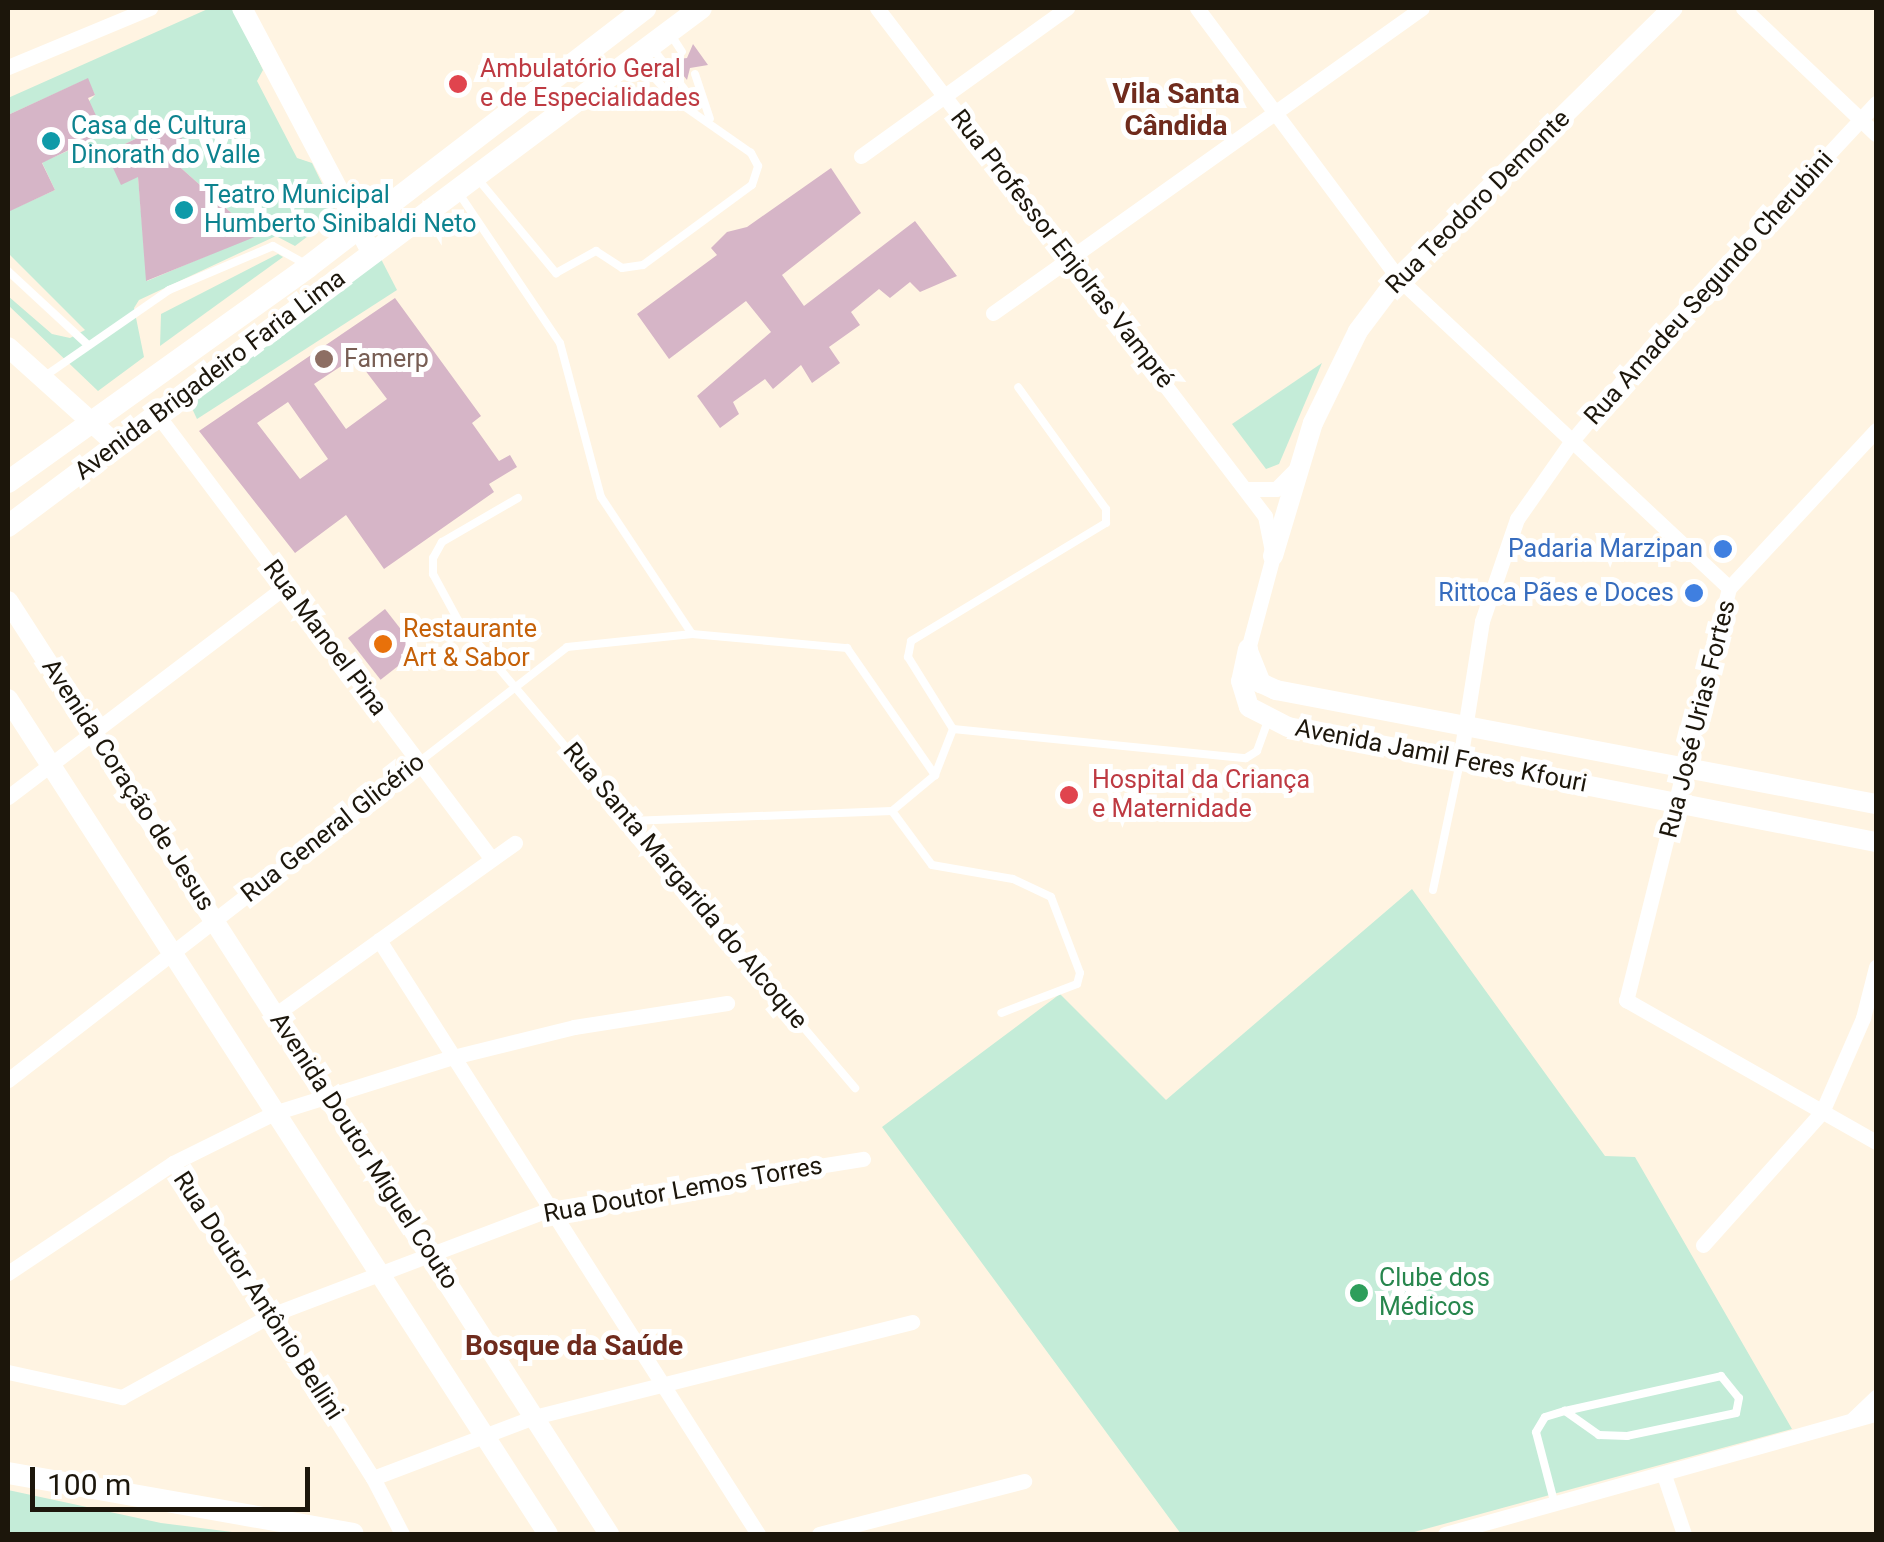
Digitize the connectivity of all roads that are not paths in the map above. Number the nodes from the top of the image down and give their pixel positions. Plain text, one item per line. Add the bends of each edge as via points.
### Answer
1 (150, 8) edge
2 (242, 8) edge
3 (645, 8) edge
4 (701, 8) edge
5 (877, 8) edge
6 (1067, 8) edge
7 (1197, 8) edge
8 (1422, 8) edge
9 (1673, 8) edge
10 (1743, 8) edge
11 (651, 44) junction
12 (682, 52) dead end
13 (8, 67) edge
14 (696, 74) dead end
15 (945, 96) junction
16 (1876, 104) edge
17 (692, 110) junction
18 (1276, 111) junction
19 (710, 119) junction
20 (1862, 120) junction
21 (1876, 134) edge
22 (861, 156) dead end
23 (467, 185) junction
24 (355, 230) junction
25 (372, 254) junction
26 (1070, 258) junction
27 (308, 266) junction
28 (8, 271) edge
29 (1398, 278) junction
30 (993, 314) dead end
31 (88, 345) junction
32 (8, 346) edge
33 (43, 378) junction
34 (1018, 387) dead end
35 (159, 417) junction
36 (91, 421) junction
37 (1876, 430) edge
38 (1570, 442) junction
39 (118, 446) junction
40 (1300, 464) junction
41 (8, 482) edge
42 (1248, 489) junction
43 (518, 498) dead end
44 (8, 526) edge
45 (1274, 556) junction
46 (286, 586) junction
47 (1730, 588) junction
48 (8, 600) edge
49 (692, 634) junction
50 (1248, 650) junction
51 (515, 685) junction
52 (8, 699) edge
53 (1268, 720) junction
54 (1467, 727) junction
55 (953, 728) junction
56 (94, 732) junction
57 (1460, 760) junction
58 (419, 762) junction
59 (49, 765) junction
60 (1688, 768) junction
61 (935, 775) junction
62 (8, 797) edge
63 (1678, 803) junction
64 (1876, 804) edge
65 (892, 811) junction
66 (630, 821) junction
67 (515, 842) dead end
68 (1876, 842) edge
69 (491, 858) junction
70 (1433, 890) dead end
71 (214, 920) junction
72 (379, 940) junction
73 (174, 952) junction
74 (1876, 967) edge
75 (727, 1002) dead end
76 (1001, 1012) dead end
77 (276, 1014) junction
78 (454, 1057) junction
79 (8, 1080) edge
80 (855, 1088) dead end
81 (324, 1096) junction
82 (1822, 1112) junction
83 (274, 1113) junction
84 (1876, 1142) edge
85 (864, 1158) dead end
86 (172, 1163) junction
87 (550, 1209) junction
88 (1704, 1245) dead end
89 (430, 1255) junction
90 (8, 1273) edge
91 (382, 1273) junction
92 (272, 1315) junction
93 (912, 1322) dead end
94 (8, 1372) edge
95 (656, 1382) junction
96 (1876, 1398) edge
97 (1564, 1411) junction
98 (1876, 1414) edge
99 (534, 1417) junction
100 (1850, 1422) junction
101 (486, 1435) junction
102 (8, 1473) edge
103 (1664, 1475) junction
104 (374, 1478) junction
105 (1024, 1481) dead end
106 (1555, 1504) junction
107 (353, 1534) edge
108 (402, 1534) edge
109 (548, 1534) edge
110 (609, 1534) edge
111 (758, 1534) edge
112 (819, 1534) edge
113 (1445, 1534) edge
114 (1684, 1534) edge

1 - 13 street
2 - 24 street
3 - 24 main road, Avenida Brigadeiro Faria Lima
4 - 11 main road, Avenida Brigadeiro Faria Lima
5 - 15 street, Rua Professor Enjolras Vampré
6 - 15 street
7 - 18 street
8 - 18 street
9 - 29 street, Rua Teodoro Demonte
10 - 20 street
11 - 12 lane
11 - 17 lane via 692,99
11 - 17 lane via 661,88
11 - 23 main road, Avenida Brigadeiro Faria Lima
14 - 19 lane
15 - 22 street
15 - 26 street, Rua Professor Enjolras Vampré
16 - 20 street, Rua Amadeu Segundo Cherubini
17 - 19 lane
18 - 26 street
18 - 29 street
19 - 23 lane via 751,153 758,166 752,185 643,265 622,268 596,252 562,273 552,271
20 - 21 street
20 - 38 street, Rua Amadeu Segundo Cherubini via 1669,325
23 - 25 main road, Avenida Brigadeiro Faria Lima
23 - 49 lane via 560,343 601,497
24 - 25 street
24 - 27 main road, Avenida Brigadeiro Faria Lima
25 - 35 main road, Avenida Brigadeiro Faria Lima
26 - 30 street
26 - 42 street, Rua Professor Enjolras Vampré
27 - 31 lane via 273,246 169,290
27 - 36 main road, Avenida Brigadeiro Faria Lima
28 - 31 lane
29 - 38 street
29 - 40 street, Rua Teodoro Demonte via 1358,331
31 - 33 lane
32 - 33 street
33 - 36 street
34 - 55 lane via 1106,510 1106,523 911,641 908,657
35 - 39 main road, Avenida Brigadeiro Faria Lima
35 - 46 street, Rua Manoel Pina
36 - 39 street
36 - 41 main road, Avenida Brigadeiro Faria Lima
37 - 47 street, Rua José Urias Fortes
38 - 47 street
38 - 54 street, Rua Amadeu Segundo Cherubini via 1517,520 1495,571
39 - 44 main road, Avenida Brigadeiro Faria Lima
40 - 42 street via 1276,488
40 - 45 street, Rua Teodoro Demonte
42 - 45 street, Rua Professor Enjolras Vampré via 1264,516
43 - 51 lane, Rua Santa Margarida do Alcoque via 442,542 432,574 458,620
45 - 50 street, Rua Teodoro Demonte
46 - 56 street
46 - 58 street, Rua Manoel Pina
47 - 60 street, Rua José Urias Fortes via 1711,642
48 - 56 street, Avenida Coração de Jesus
49 - 51 lane, Rua General Glicério via 567,647
49 - 61 lane, Rua General Glicério via 847,648
50 - 53 street, Avenida Jamil Feres Kfouri via 1244,696
50 - 54 street, Avenida Jamil Feres Kfouri via 1261,683 1276,690
51 - 58 lane, Rua General Glicério
51 - 66 lane, Rua Santa Margarida do Alcoque
52 - 59 street, Avenida Coração de Jesus
53 - 55 lane via 1257,752 1246,758
53 - 57 street, Avenida Jamil Feres Kfouri
54 - 57 street, Rua Amadeu Segundo Cherubini
54 - 60 street, Avenida Jamil Feres Kfouri
55 - 61 lane
56 - 59 street
56 - 71 street, Avenida Coração de Jesus
57 - 63 street, Avenida Jamil Feres Kfouri
57 - 70 lane
58 - 69 street, Rua Manoel Pina
58 - 71 street, Rua General Glicério
59 - 62 street
59 - 73 street, Avenida Coração de Jesus
60 - 63 street, Rua José Urias Fortes
60 - 64 street, Avenida Jamil Feres Kfouri
61 - 65 lane
63 - 68 street, Avenida Jamil Feres Kfouri
63 - 82 street, Rua José Urias Fortes via 1626,1000
65 - 66 lane
65 - 76 lane via 932,865 1013,879 1050,897 1080,973 1077,984
66 - 80 lane, Rua Santa Margarida do Alcoque
67 - 69 street
69 - 72 street
71 - 73 street, Rua General Glicério
71 - 77 street, Avenida Doutor Miguel Couto
72 - 77 street
72 - 78 street
73 - 79 street, Rua General Glicério
73 - 83 street, Avenida Doutor Miguel Couto
74 - 82 street via 1863,1018
75 - 78 street
77 - 81 street, Avenida Doutor Miguel Couto
78 - 81 street
78 - 87 street
81 - 83 street
81 - 89 street, Avenida Doutor Miguel Couto
82 - 84 street
82 - 88 street
83 - 86 street
83 - 91 street, Avenida Doutor Miguel Couto
85 - 87 street, Rua Doutor Lemos Torres
86 - 90 street
86 - 92 street, Rua Doutor Antônio Bellini
87 - 89 street, Rua Doutor Lemos Torres
87 - 95 street
89 - 91 street, Rua Doutor Lemos Torres
89 - 99 street, Avenida Doutor Miguel Couto
91 - 92 street, Rua Doutor Lemos Torres
91 - 101 street, Avenida Doutor Miguel Couto
92 - 94 street, Rua Doutor Lemos Torres via 122,1397
92 - 104 street, Rua Doutor Antônio Bellini
93 - 95 street
95 - 99 street
95 - 111 street
96 - 100 street
97 - 97 lane via 1722,1376 1740,1398 1736,1413 1627,1436 1599,1435
97 - 106 lane via 1545,1417 1536,1432
98 - 100 street
99 - 101 street
99 - 110 street, Avenida Doutor Miguel Couto
100 - 103 street
101 - 104 street
101 - 109 street, Avenida Doutor Miguel Couto
102 - 107 main road
103 - 106 street
103 - 114 street
104 - 108 street, Rua Doutor Antônio Bellini
105 - 112 street
106 - 113 street

